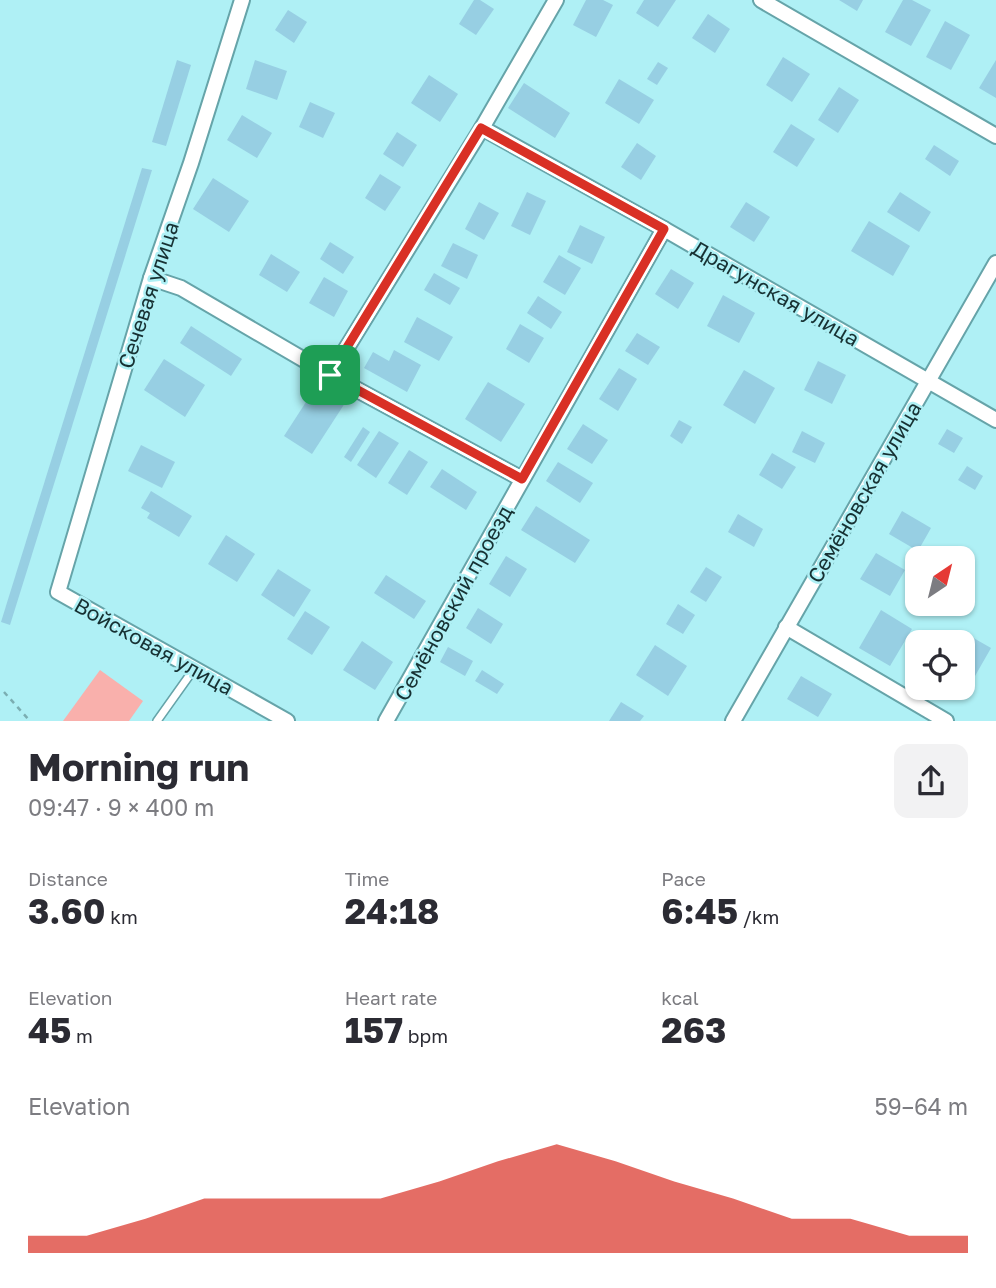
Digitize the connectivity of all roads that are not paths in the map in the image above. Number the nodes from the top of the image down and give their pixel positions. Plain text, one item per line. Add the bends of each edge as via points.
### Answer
1 (242, 0) edge
2 (556, 0) edge
3 (761, 0) edge
4 (481, 128) junction
5 (996, 136) edge
6 (664, 229) junction
7 (996, 264) edge
8 (151, 278) junction
9 (330, 375) junction
10 (928, 381) junction
11 (996, 420) edge
12 (522, 479) junction
13 (58, 592) joint
14 (786, 627) junction
15 (194, 669) junction
16 (157, 721) edge
17 (287, 721) edge
18 (386, 721) edge
19 (733, 721) edge
20 (946, 721) edge

1 - 8 street, Сечевая улица
2 - 4 street
3 - 5 street
4 - 6 street, Драгунская улица
4 - 9 street
6 - 10 street, Драгунская улица
6 - 12 street, Семёновский проезд
7 - 10 street, Семёновская улица
8 - 9 street via 181,288
8 - 13 street, Сечевая улица
9 - 12 street
10 - 11 street, Драгунская улица
10 - 14 street, Семёновская улица
12 - 18 street, Семёновский проезд
13 - 15 street, Войсковая улица
14 - 19 street, Семёновская улица
14 - 20 street
15 - 16 lane
15 - 17 street, Войсковая улица

